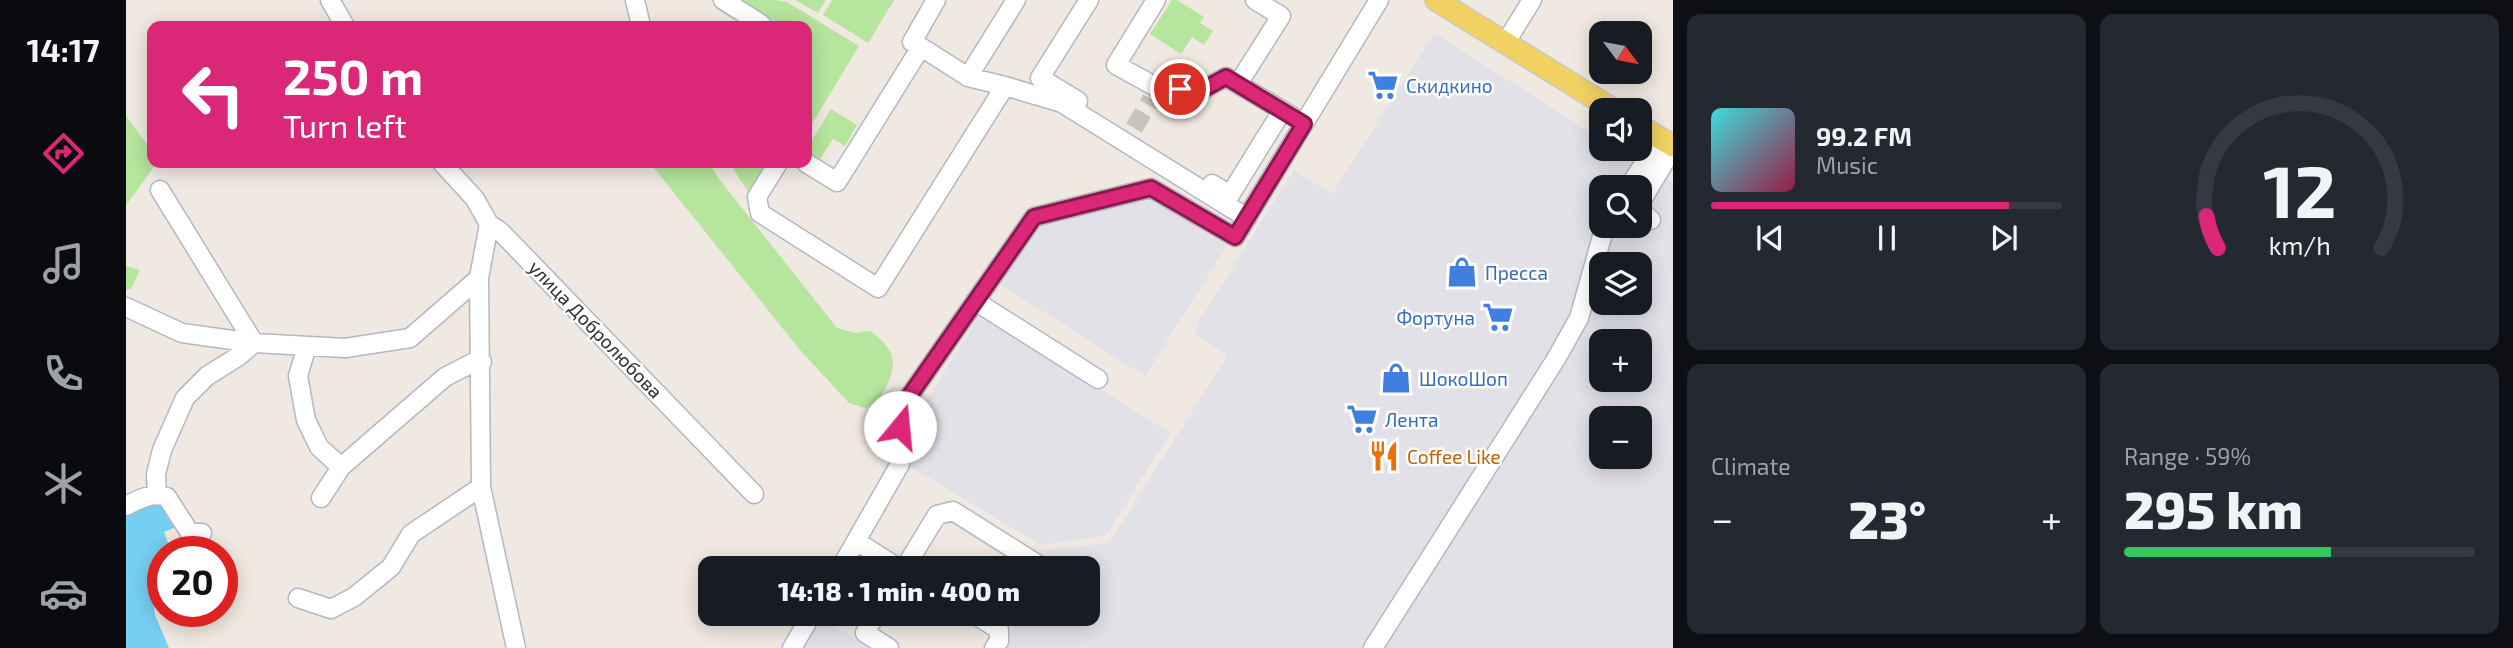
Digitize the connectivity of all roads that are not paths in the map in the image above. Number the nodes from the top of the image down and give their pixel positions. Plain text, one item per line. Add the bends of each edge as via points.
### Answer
1 (330, 0) edge
2 (635, 0) edge
3 (723, 0) edge
4 (936, 0) edge
5 (1016, 0) edge
6 (1088, 0) edge
7 (1156, 0) edge
8 (1255, 0) edge
9 (1379, 0) edge
10 (1436, 0) edge
11 (1532, 0) edge
12 (342, 21) edge
13 (640, 21) edge
14 (756, 21) edge
15 (1506, 42) junction
16 (921, 47) junction
17 (968, 77) junction
18 (1238, 84) junction
19 (1004, 86) junction
20 (1595, 98) edge
21 (1282, 111) junction
22 (1304, 124) junction
23 (1652, 133) edge
24 (1669, 144) edge
25 (812, 167) edge
26 (447, 168) edge
27 (775, 168) edge
28 (1640, 175) edge
29 (1652, 179) edge
30 (160, 190) dead end
31 (1247, 218) junction
32 (489, 224) junction
33 (1602, 238) edge
34 (479, 278) junction
35 (975, 302) junction
36 (126, 307) edge
37 (254, 343) junction
38 (307, 346) junction
39 (482, 362) junction
40 (1098, 379) dead end
41 (341, 467) junction
42 (481, 487) junction
43 (158, 494) junction
44 (754, 494) dead end
45 (321, 498) dead end
46 (126, 506) edge
47 (202, 533) dead end
48 (856, 541) junction
49 (847, 556) edge
50 (881, 556) edge
51 (910, 556) edge
52 (1024, 556) edge
53 (298, 598) dead end
54 (805, 626) edge
55 (868, 626) edge
56 (993, 626) edge
57 (516, 646) edge
58 (792, 648) edge
59 (890, 648) edge
60 (995, 648) edge
61 (1373, 648) edge

1 - 12 street
2 - 13 street
3 - 14 street
4 - 16 street via 912,42
5 - 17 street
6 - 21 street via 1040,78 1132,130 1230,195
7 - 18 street via 1116,65 1155,94 1202,90 1226,77
8 - 18 street via 1281,16
9 - 22 street
10 - 15 main road
11 - 15 street
15 - 20 main road
16 - 17 street
16 - 25 street via 837,182
17 - 19 street
18 - 21 street
19 - 27 street via 878,288 760,213 757,197
19 - 31 street via 1062,103
21 - 22 street
22 - 31 street
23 - 24 main road
24 - 28 street
24 - 29 street
26 - 32 street, улица Добролюбова via 475,199
30 - 37 street
31 - 35 street via 1235,237 1151,188 1034,217
32 - 34 street
32 - 44 street, улица Добролюбова
33 - 61 street via 1579,318
34 - 38 street via 410,338 345,348
34 - 39 street
35 - 40 street
35 - 48 street via 901,408 900,464
36 - 37 street via 182,333
37 - 38 street
37 - 43 street via 185,398 162,450 156,474
38 - 41 street via 298,376 306,419 319,447
39 - 41 street via 445,377
39 - 42 street
41 - 45 street
42 - 53 street via 411,534 391,567 354,597 331,609
42 - 57 street
43 - 46 street
43 - 47 street via 167,497 190,533
48 - 49 street
48 - 50 street
51 - 52 street via 937,515 953,511
54 - 58 street
55 - 59 street via 864,633
56 - 60 street via 999,630

